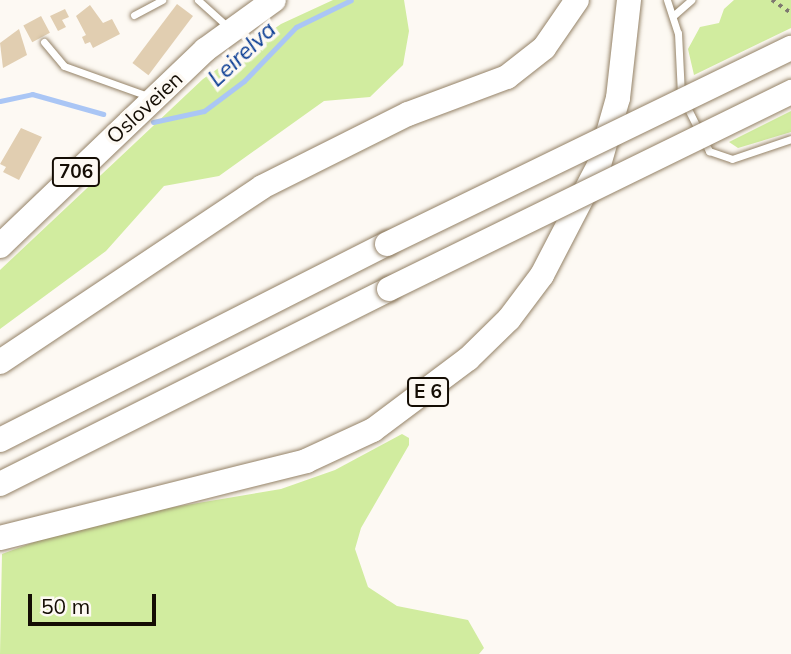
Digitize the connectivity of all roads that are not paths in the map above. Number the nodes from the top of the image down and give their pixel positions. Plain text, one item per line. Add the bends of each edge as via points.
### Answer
1 (162, 0) edge
2 (198, 0) edge
3 (274, 0) edge
4 (577, 0) edge
5 (629, 0) edge
6 (667, 0) edge
7 (691, 0) edge
8 (134, 15) dead end
9 (674, 15) junction
10 (231, 30) junction
11 (44, 42) dead end
12 (791, 48) edge
13 (791, 92) edge
14 (152, 99) junction
15 (791, 139) edge
16 (0, 246) edge
17 (0, 362) edge
18 (0, 440) edge
19 (0, 484) edge
20 (0, 538) edge

1 - 8 lane
2 - 10 lane
3 - 10 highway, Osloveien / 706
4 - 17 highway via 544,48 507,77 408,114 262,187
5 - 20 highway, E 6 via 618,99 599,165 542,275 509,319 468,359 373,430 306,461
6 - 9 lane
7 - 9 lane
9 - 15 lane via 681,95 709,151 732,159
10 - 14 highway, Osloveien / 706
11 - 14 lane via 64,66
12 - 18 highway, bridge via 387,244
13 - 19 highway, bridge
14 - 16 highway, Osloveien / 706

